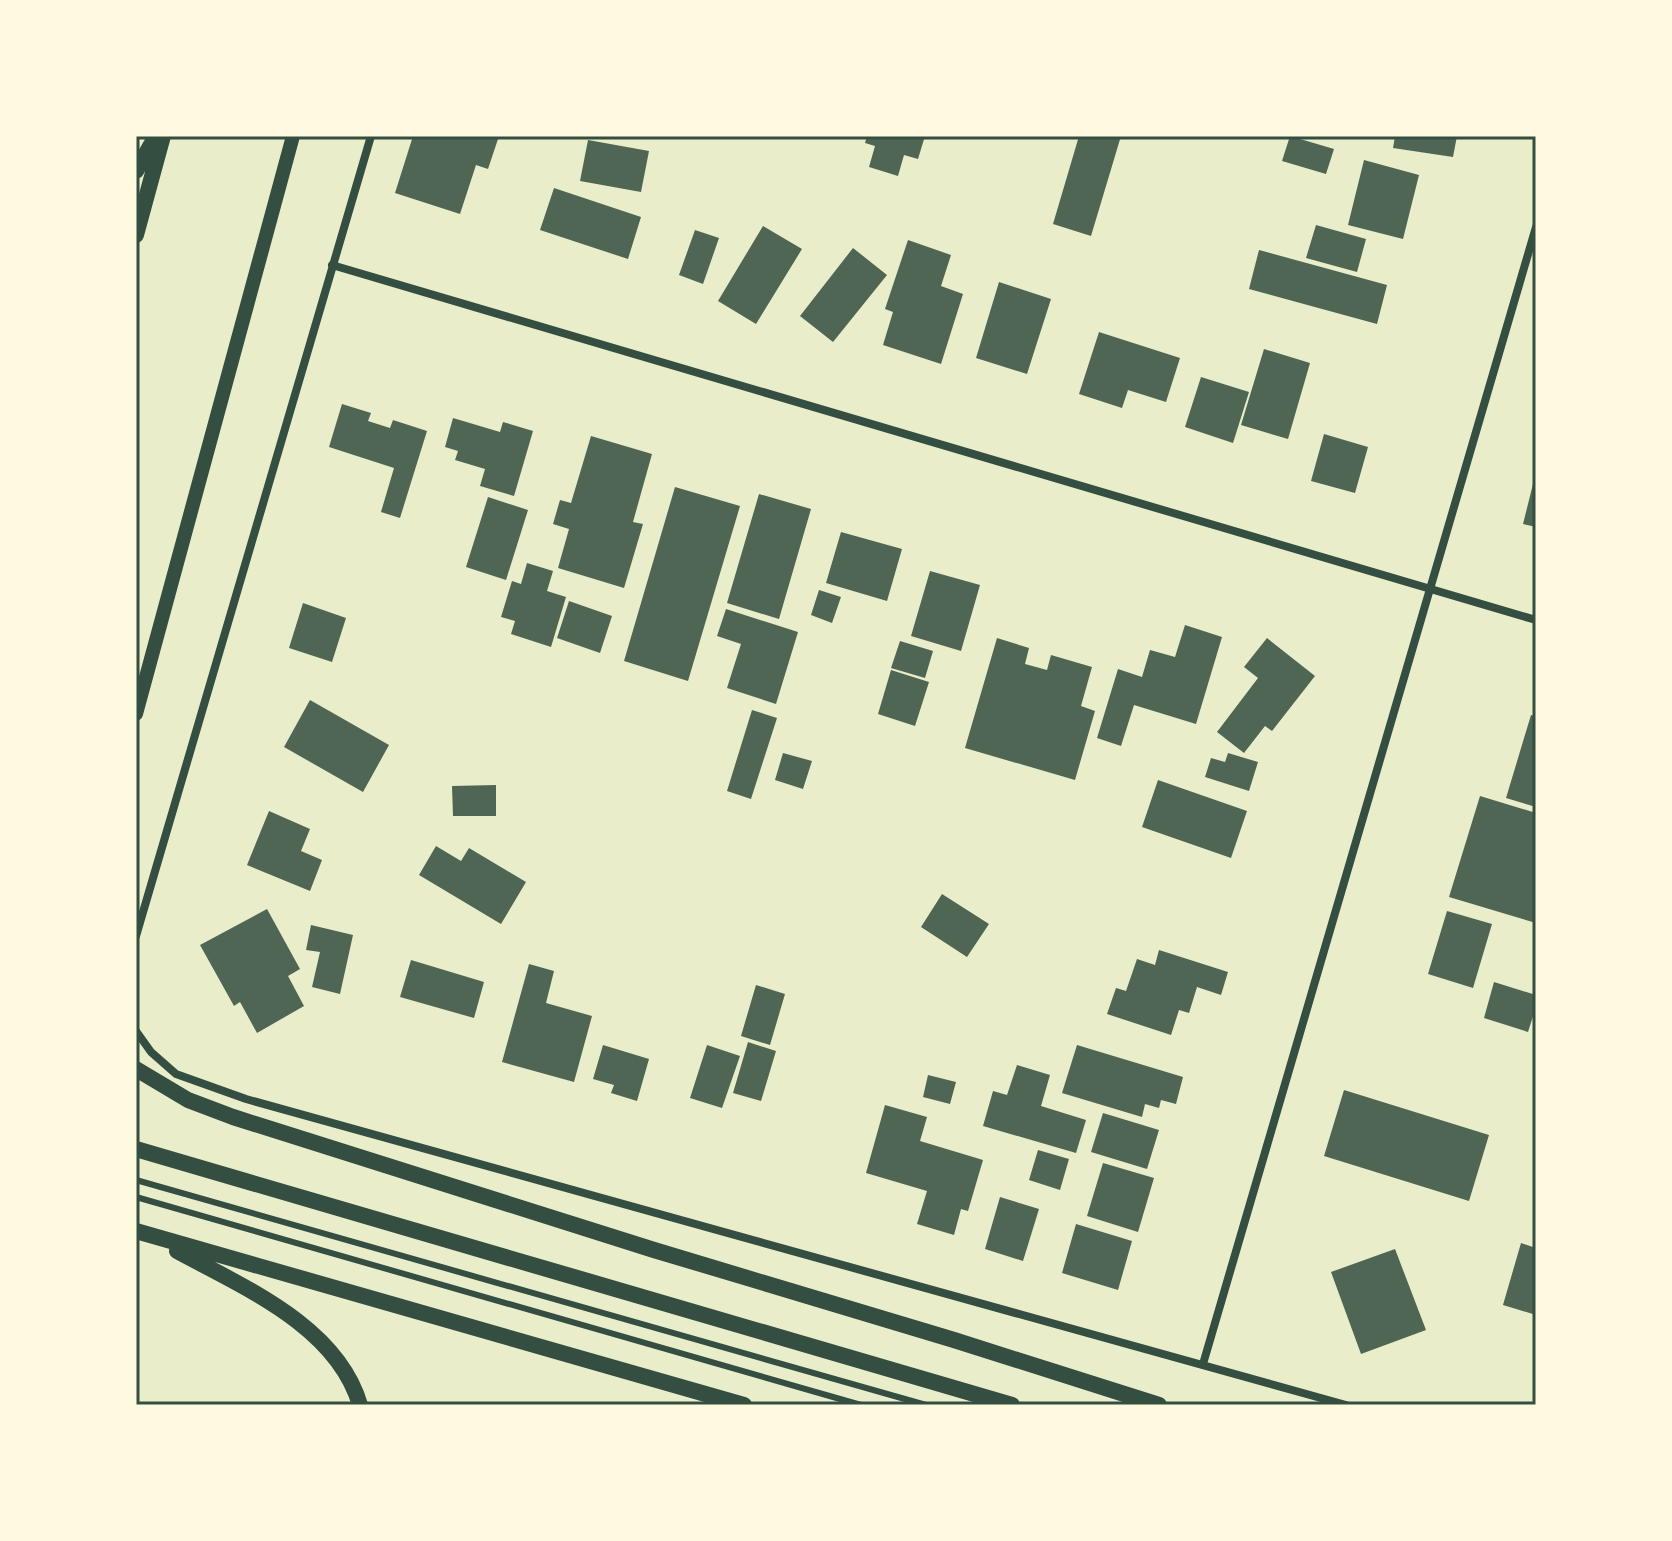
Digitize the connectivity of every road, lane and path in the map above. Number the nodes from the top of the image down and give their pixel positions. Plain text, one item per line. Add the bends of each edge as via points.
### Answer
1 (156, 136) edge
2 (163, 136) edge
3 (293, 136) edge
4 (371, 136) edge
5 (136, 171) edge
6 (1536, 227) edge
7 (136, 235) edge
8 (332, 265) junction
9 (1431, 591) junction
10 (1536, 620) edge
11 (136, 714) edge
12 (136, 936) edge
13 (136, 1031) edge
14 (136, 1069) edge
15 (136, 1149) edge
16 (136, 1180) edge
17 (136, 1197) edge
18 (144, 1234) edge
19 (1203, 1364) junction
20 (698, 1398) edge
21 (360, 1405) edge
22 (744, 1405) edge
23 (861, 1405) edge
24 (926, 1405) edge
25 (1012, 1405) edge
26 (1159, 1405) edge
27 (1346, 1405) edge

1 - 5 main road
2 - 7 main road
3 - 11 street
4 - 8 street
6 - 9 street
8 - 9 street
8 - 12 street
9 - 10 street
9 - 19 street
13 - 19 street via 176,1074 246,1099
14 - 26 main road via 188,1100 233,1117
15 - 25 main road
16 - 24 lane
17 - 23 lane
18 - 20 main road
18 - 21 main road via 283,1309 314,1333 337,1361
19 - 27 street
20 - 22 main road

